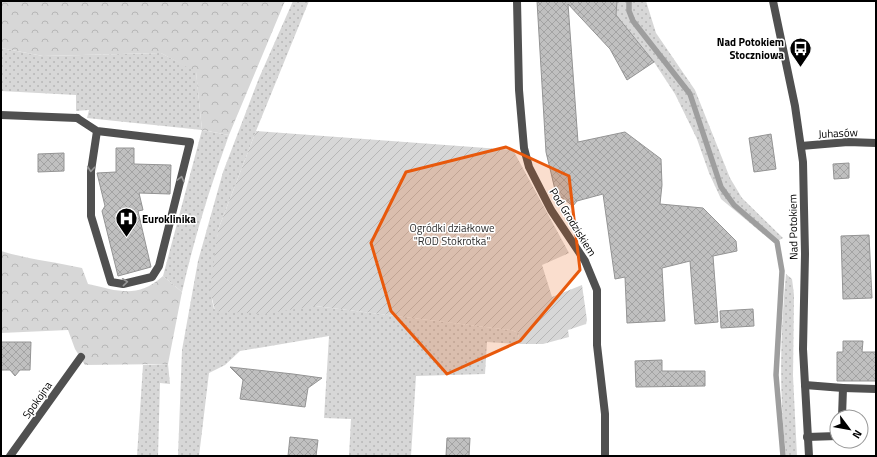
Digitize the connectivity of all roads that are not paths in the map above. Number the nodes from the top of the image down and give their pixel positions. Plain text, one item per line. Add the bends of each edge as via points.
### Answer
1 (517, 1) edge
2 (773, 1) edge
3 (1, 115) edge
4 (97, 131) junction
5 (876, 143) edge
6 (801, 146) junction
7 (81, 357) dead end
8 (805, 385) junction
9 (843, 388) junction
10 (876, 389) edge
11 (842, 409) edge
12 (829, 436) edge
13 (807, 437) junction
14 (10, 456) edge
15 (605, 456) edge
16 (809, 456) edge

1 - 15 street, Pod Grodziskiem via 519,90 524,148 529,167 551,210 585,261 597,290 597,345 605,414
2 - 6 street, Nad Potokiem
3 - 4 street via 77,118
4 -> 4 street via 91,171 91,216 111,282 123,284 152,277 159,266 190,142
5 - 6 street, Juhasów via 848,142
6 - 8 street, Nad Potokiem
7 - 14 street, Spokojna
8 - 9 street
8 - 13 street, Nad Potokiem
9 - 10 street
9 - 11 street
12 - 13 street
13 - 16 street, Nad Potokiem

